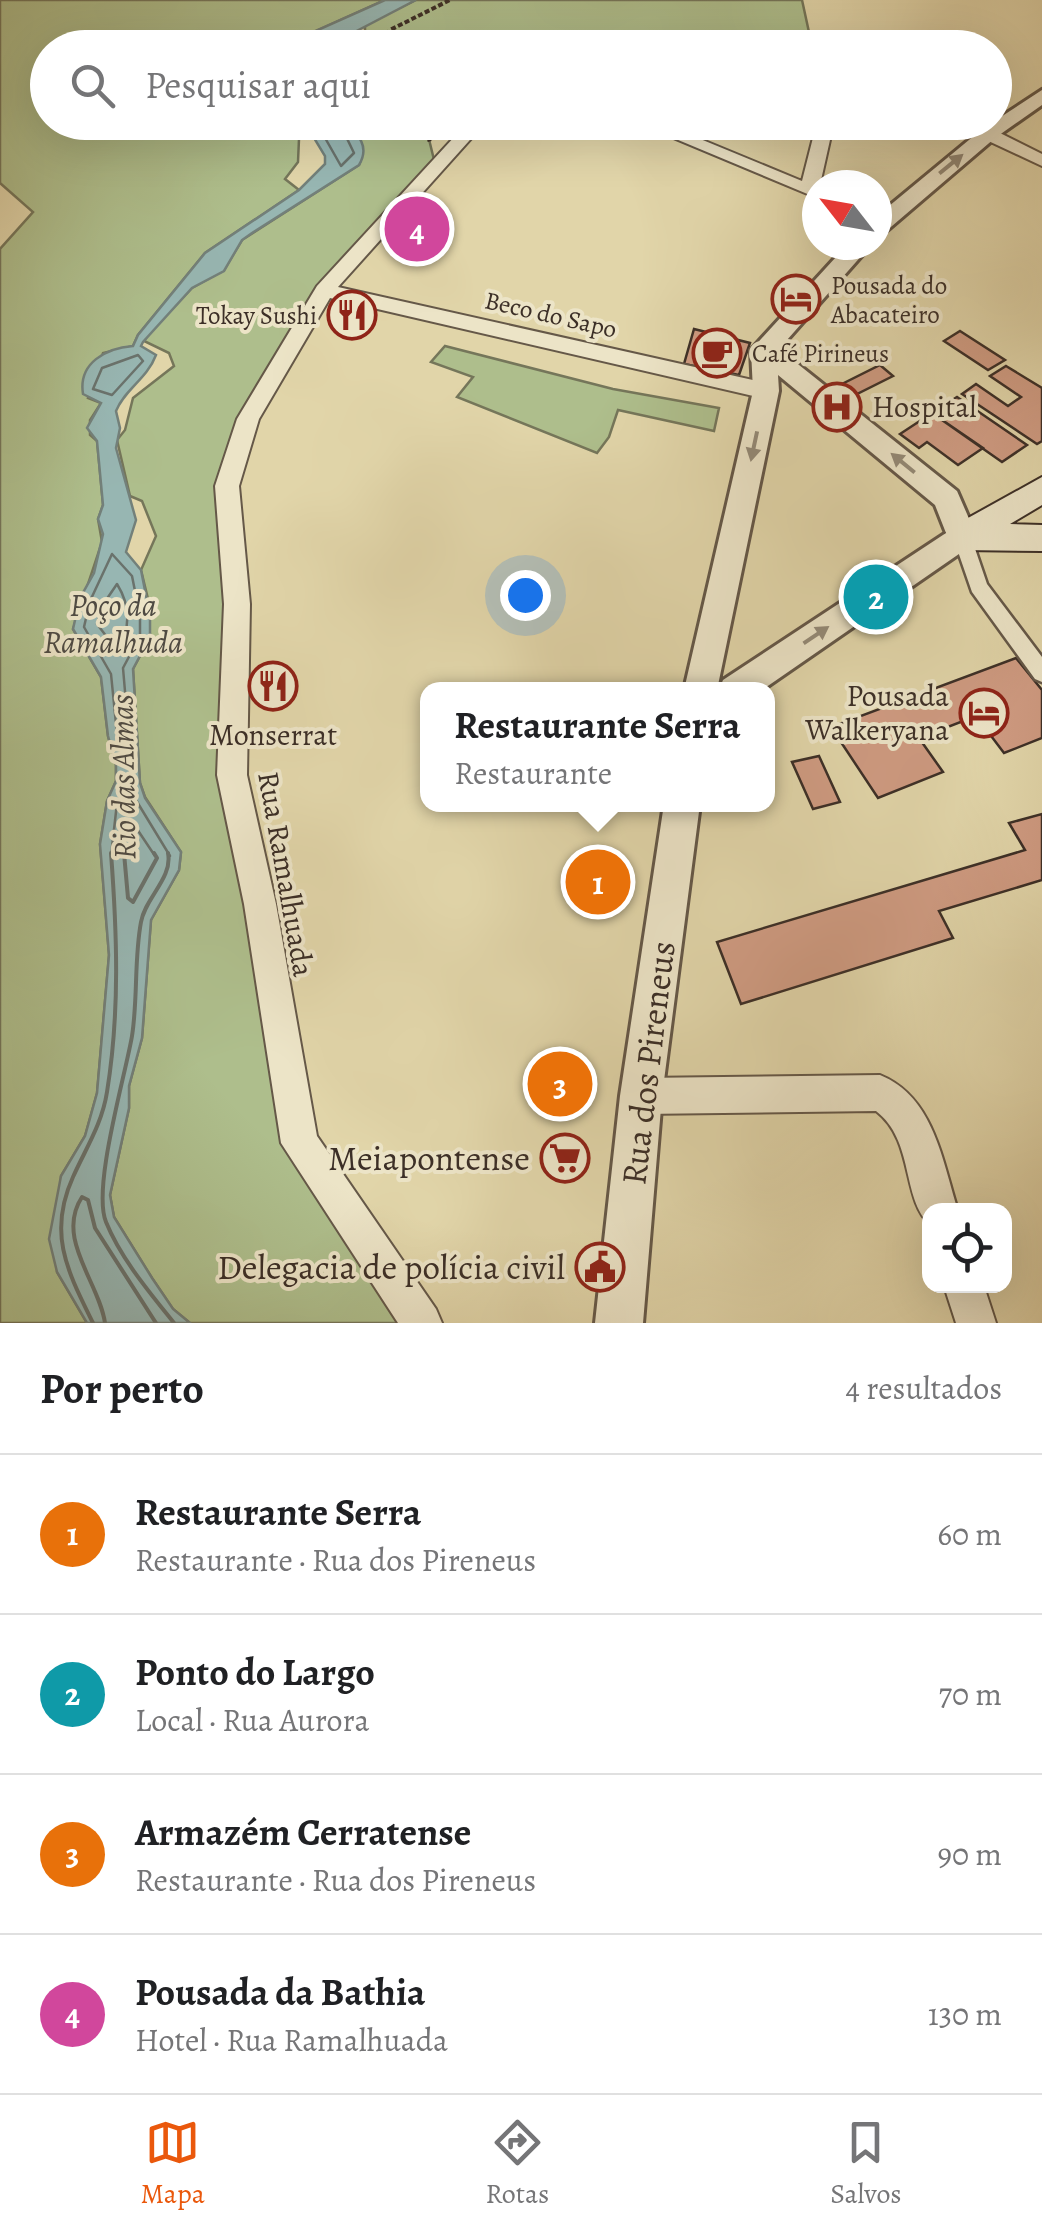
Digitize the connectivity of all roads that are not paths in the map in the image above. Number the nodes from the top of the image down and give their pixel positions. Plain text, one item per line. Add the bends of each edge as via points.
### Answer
1 (1042, 96) edge
2 (1012, 117) edge
3 (462, 140) edge
4 (687, 140) edge
5 (823, 140) edge
6 (981, 140) edge
7 (1000, 140) edge
8 (1042, 162) edge
9 (817, 170) edge
10 (802, 187) edge
11 (892, 213) edge
12 (846, 260) edge
13 (324, 290) junction
14 (764, 350) junction
15 (766, 391) junction
16 (1042, 489) edge
17 (1042, 497) edge
18 (1042, 524) edge
19 (962, 537) junction
20 (1042, 538) edge
21 (1042, 674) edge
22 (702, 682) edge
23 (747, 682) edge
24 (681, 812) edge
25 (641, 1096) junction
26 (937, 1203) edge
27 (966, 1293) edge
28 (422, 1323) edge
29 (619, 1323) edge
30 (976, 1323) edge

1 - 2 street
3 - 13 street, Rua Ramalhuada
4 - 10 street
5 - 9 street
11 -> 6 street
7 - 8 street
12 - 14 street
13 - 15 street, Beco do Sapo
13 - 28 street, Rua Ramalhuada via 248,419 227,486 237,604 232,775 300,1143
14 - 15 street
19 -> 14 street via 947,500
15 -> 22 street
16 - 19 main road
17 - 18 main road via 1035,506
19 - 20 main road
19 - 21 street via 979,587
23 -> 19 street
24 - 25 street, Rua dos Pireneus
25 - 26 street via 880,1093 908,1117
25 - 29 street, Rua dos Pireneus
27 - 30 street

